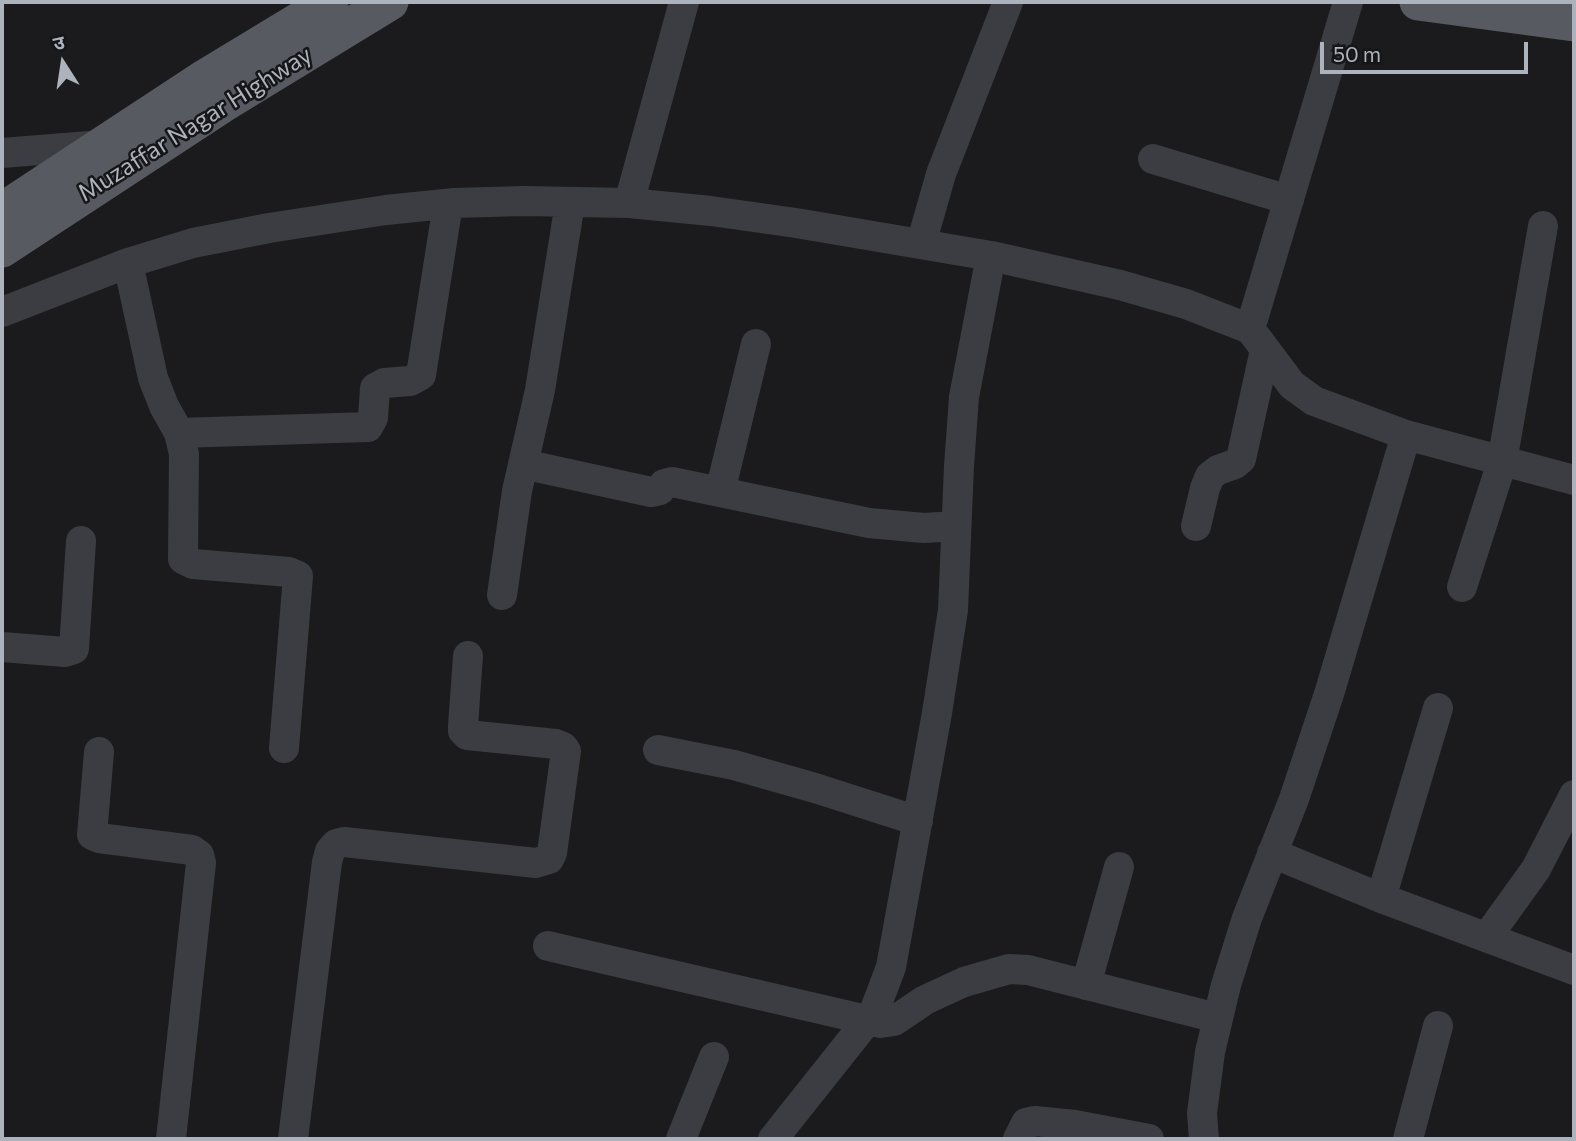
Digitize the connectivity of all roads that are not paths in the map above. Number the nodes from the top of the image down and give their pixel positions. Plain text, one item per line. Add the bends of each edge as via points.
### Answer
1 (330, 2) edge
2 (390, 2) edge
3 (684, 2) edge
4 (1008, 2) edge
5 (1348, 2) edge
6 (1418, 2) edge
7 (1574, 23) edge
8 (102, 145) junction
9 (2, 153) edge
10 (1153, 159) dead end
11 (1289, 200) junction
12 (570, 203) junction
13 (629, 203) junction
14 (448, 204) junction
15 (2, 211) edge
16 (1543, 226) dead end
17 (921, 244) junction
18 (2, 249) edge
19 (991, 256) junction
20 (128, 263) junction
21 (2, 312) edge
22 (1257, 340) junction
23 (756, 344) dead end
24 (179, 433) junction
25 (1406, 435) junction
26 (1502, 462) junction
27 (523, 464) junction
28 (1574, 480) edge
29 (720, 492) junction
30 (956, 526) junction
31 (1196, 526) dead end
32 (81, 541) dead end
33 (1462, 587) dead end
34 (502, 595) dead end
35 (2, 647) edge
36 (468, 656) dead end
37 (1438, 708) dead end
38 (284, 748) dead end
39 (658, 750) dead end
40 (99, 752) dead end
41 (1574, 795) edge
42 (918, 821) junction
43 (1272, 853) junction
44 (1119, 867) dead end
45 (1381, 898) junction
46 (1487, 937) junction
47 (548, 946) dead end
48 (1574, 970) edge
49 (1086, 985) junction
50 (1217, 1018) junction
51 (868, 1021) junction
52 (1438, 1026) dead end
53 (714, 1057) dead end
54 (171, 1139) edge
55 (293, 1139) edge
56 (681, 1139) edge
57 (773, 1139) edge
58 (1018, 1139) edge
59 (1149, 1139) edge
60 (1204, 1139) edge
61 (1408, 1139) edge

1 - 8 main road, Muzaffar Nagar Highway
2 - 18 main road, Muzaffar Nagar Highway via 211,111
3 - 13 street
4 - 17 street via 941,174
5 - 11 street
6 - 7 main road
8 - 9 street
8 - 15 main road, Muzaffar Nagar Highway
10 - 11 street
11 - 22 street
12 - 13 street
12 - 14 street
12 - 27 street via 540,390
13 - 17 street
14 - 20 street via 269,228 193,243
14 - 24 street via 423,370 417,379 375,388 368,427
16 - 26 street
17 - 19 street
19 - 22 street via 1186,304
19 - 30 street via 964,397
20 - 21 street
20 - 24 street via 153,378
22 - 25 street via 1292,385 1314,401
22 - 31 street via 1241,459 1210,476
23 - 29 street
24 - 38 street via 184,454 186,563 298,576
25 - 26 street
25 - 43 street via 1329,694
26 - 28 street
26 - 33 street
27 - 29 street via 651,492 672,482
27 - 34 street
29 - 30 street via 869,523
30 - 42 street via 953,610
32 - 35 street via 74,649
36 - 55 street via 463,731 467,735 556,744 566,751 552,853 536,863 336,844 327,862
37 - 45 street
39 - 42 street via 747,769
40 - 54 street via 92,835 192,850 201,863
41 - 46 street via 1536,869
42 - 51 street via 891,967
43 - 45 street
43 - 50 street
44 - 49 street
45 - 46 street
46 - 48 street
47 - 51 street
49 - 50 street
49 - 51 street via 1009,969 964,982 894,1021
50 - 60 street via 1204,1101
51 - 57 street
52 - 61 street
53 - 56 street
58 - 59 street via 1027,1123 1035,1121

